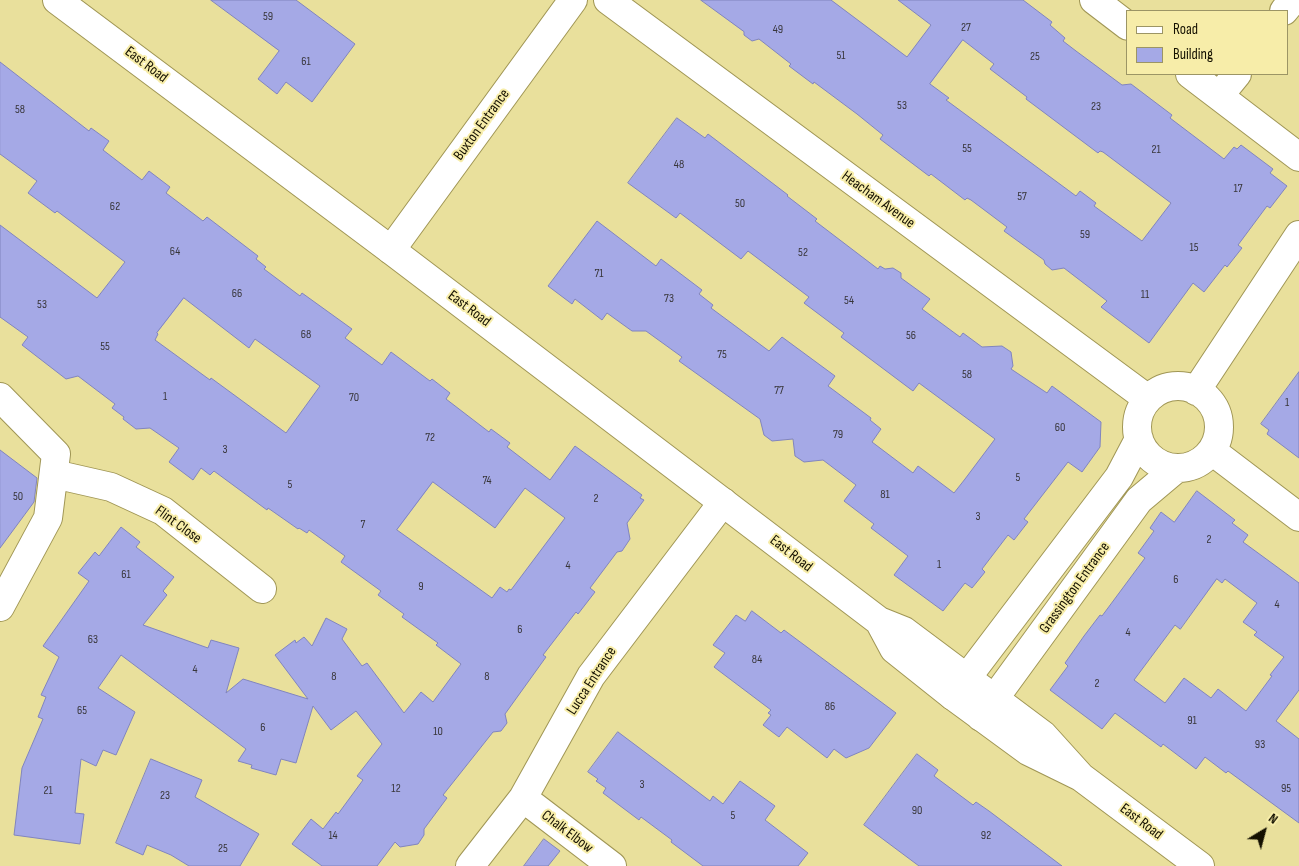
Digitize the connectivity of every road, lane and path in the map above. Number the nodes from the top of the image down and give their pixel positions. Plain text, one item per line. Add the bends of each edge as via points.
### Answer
1 (57, 0) edge
2 (573, 0) edge
3 (608, 0) edge
4 (1094, 0) edge
5 (1293, 0) edge
6 (1285, 10) edge
7 (1126, 24) edge
8 (1191, 75) edge
9 (1235, 75) edge
10 (1219, 96) junction
11 (1299, 157) edge
12 (1299, 234) edge
13 (392, 250) junction
14 (1196, 390) junction
15 (0, 397) edge
16 (1148, 399) junction
17 (1139, 439) junction
18 (1212, 451) junction
19 (1177, 468) junction
20 (54, 474) junction
21 (723, 502) junction
22 (1299, 517) edge
23 (262, 589) dead end
24 (0, 607) edge
25 (960, 686) junction
26 (988, 708) junction
27 (523, 798) junction
28 (470, 866) edge
29 (612, 866) edge
30 (1200, 866) edge

1 - 13 street, East Road
2 - 13 street, Buxton Entrance
3 - 16 street, Heacham Avenue
4 - 7 street
5 - 6 street
8 - 10 street
9 - 10 street
10 - 11 street
12 - 14 street
13 - 21 street, East Road
14 - 16 street via 1183,386 1168,387
14 - 18 street via 1207,398 1219,424 1218,438
15 - 20 street via 56,454
16 - 17 street via 1138,418
17 - 19 street via 1151,458
17 - 25 street, Grassington Entrance via 1119,477
18 - 19 street via 1191,466
18 - 22 street
19 - 26 street, Grassington Entrance via 1139,500
20 - 23 street, Flint Close via 110,487 163,511
20 - 24 street via 48,518
21 - 25 street, East Road via 879,622 904,631
21 - 27 street, Lucca Entrance via 591,676
25 - 26 street, East Road
26 - 30 street, East Road via 1044,735 1081,777
27 - 28 street, Lucca Entrance
27 - 29 street, Chalk Elbow

